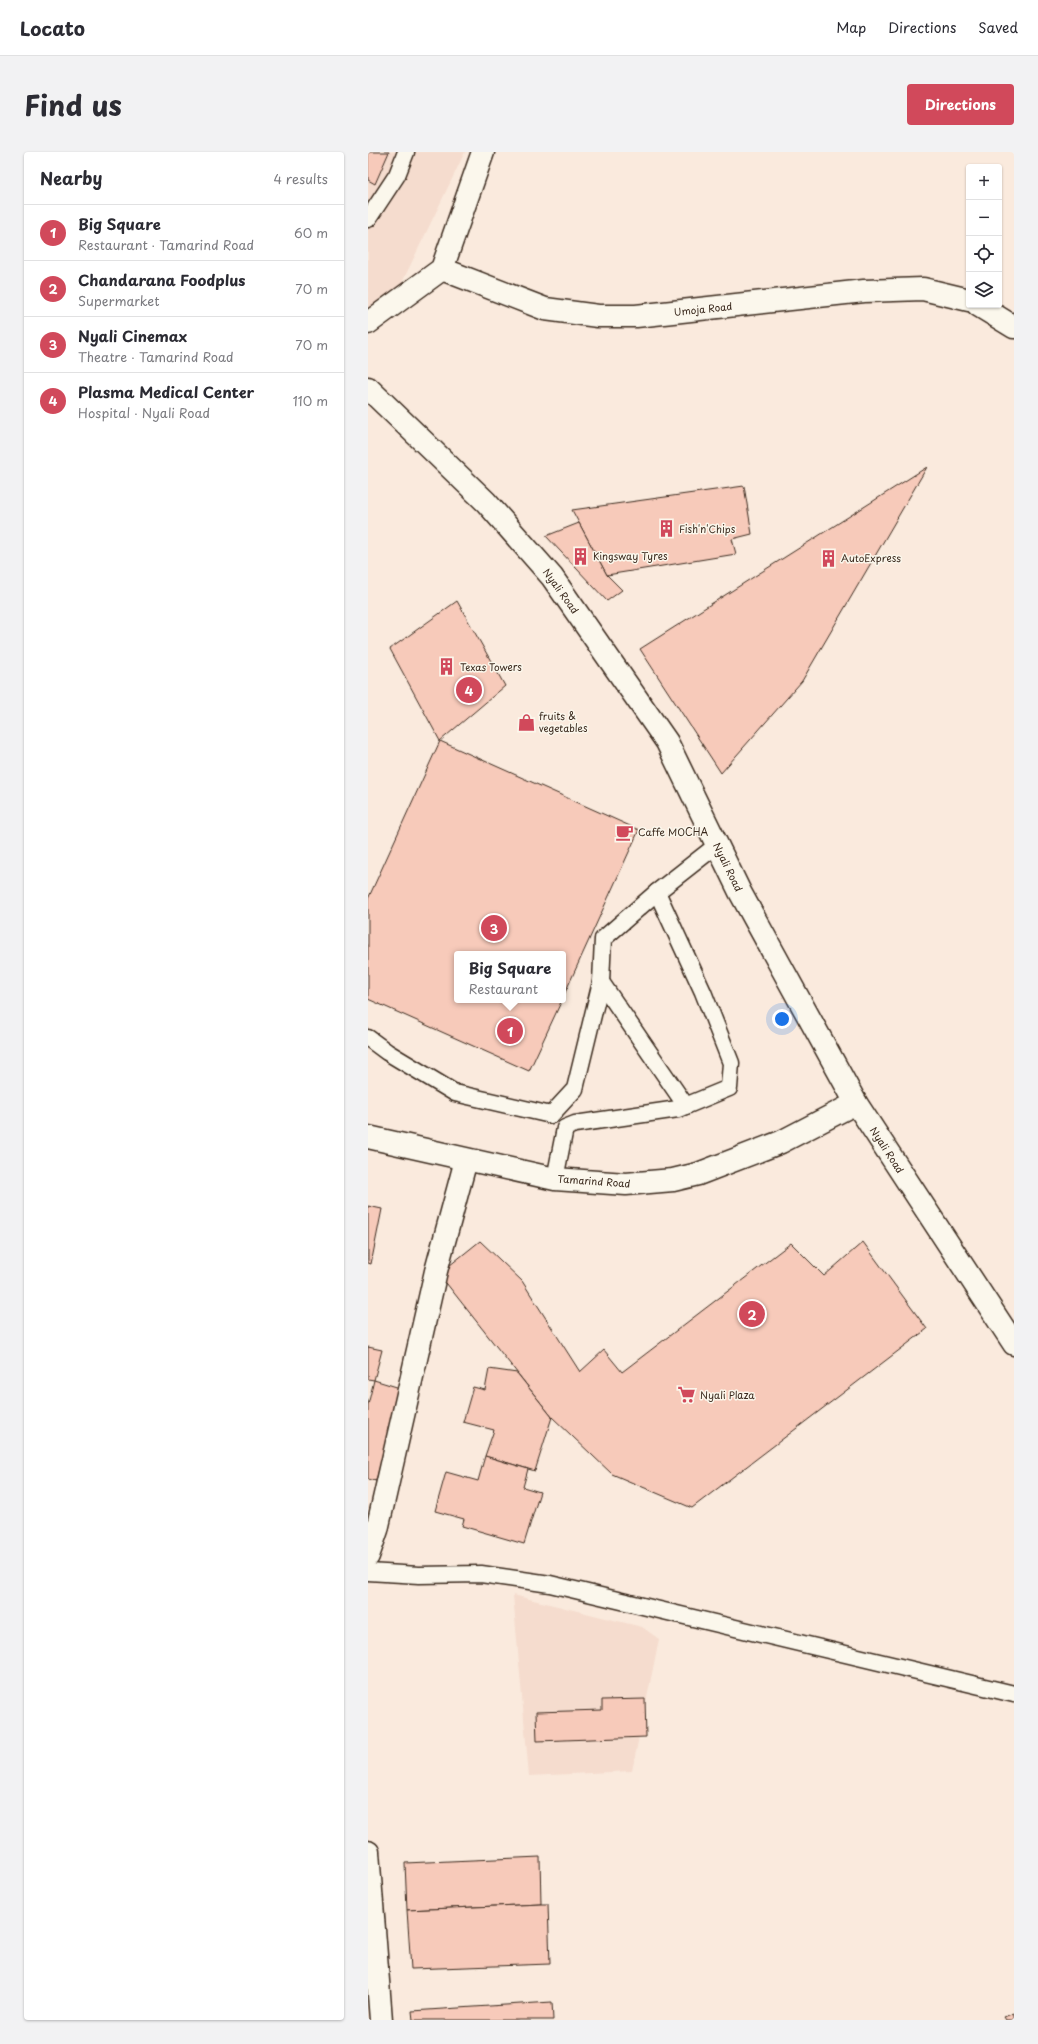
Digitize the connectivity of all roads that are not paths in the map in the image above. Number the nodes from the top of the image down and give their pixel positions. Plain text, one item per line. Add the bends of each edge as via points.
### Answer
1 (406, 152) edge
2 (483, 152) edge
3 (368, 219) edge
4 (442, 269) junction
5 (966, 299) edge
6 (983, 308) edge
7 (368, 323) edge
8 (1014, 326) edge
9 (368, 388) edge
10 (717, 845) junction
11 (657, 892) junction
12 (601, 982) junction
13 (368, 1038) edge
14 (856, 1102) junction
15 (686, 1106) junction
16 (551, 1115) junction
17 (565, 1128) junction
18 (368, 1137) edge
19 (466, 1160) junction
20 (555, 1179) junction
21 (1014, 1344) edge
22 (372, 1529) edge
23 (368, 1556) edge
24 (368, 1572) edge
25 (1014, 1694) edge
26 (368, 1852) edge
27 (381, 2020) edge

1 - 3 lane via 397,175
2 - 4 street
4 - 5 street, Umoja Road via 545,309 598,316 636,316 864,291 923,289
4 - 7 street
6 - 8 street
9 - 10 street, Nyali Road via 486,502 552,578 667,742
10 - 11 lane
10 - 14 street, Nyali Road via 740,892
11 - 12 lane via 603,939
11 - 15 lane via 703,992 731,1063 729,1088
12 - 15 lane
12 - 16 lane via 576,1089
13 - 16 lane via 455,1093
14 - 20 street, Tamarind Road via 782,1142 698,1174 673,1180 626,1184
14 - 21 street, Nyali Road
15 - 17 lane
16 - 17 lane
17 - 20 lane
18 - 19 street, Tamarind Road
19 - 20 street, Tamarind Road
19 - 22 street
22 - 23 street
24 - 25 lane via 419,1575 481,1574 550,1584
26 - 27 street

